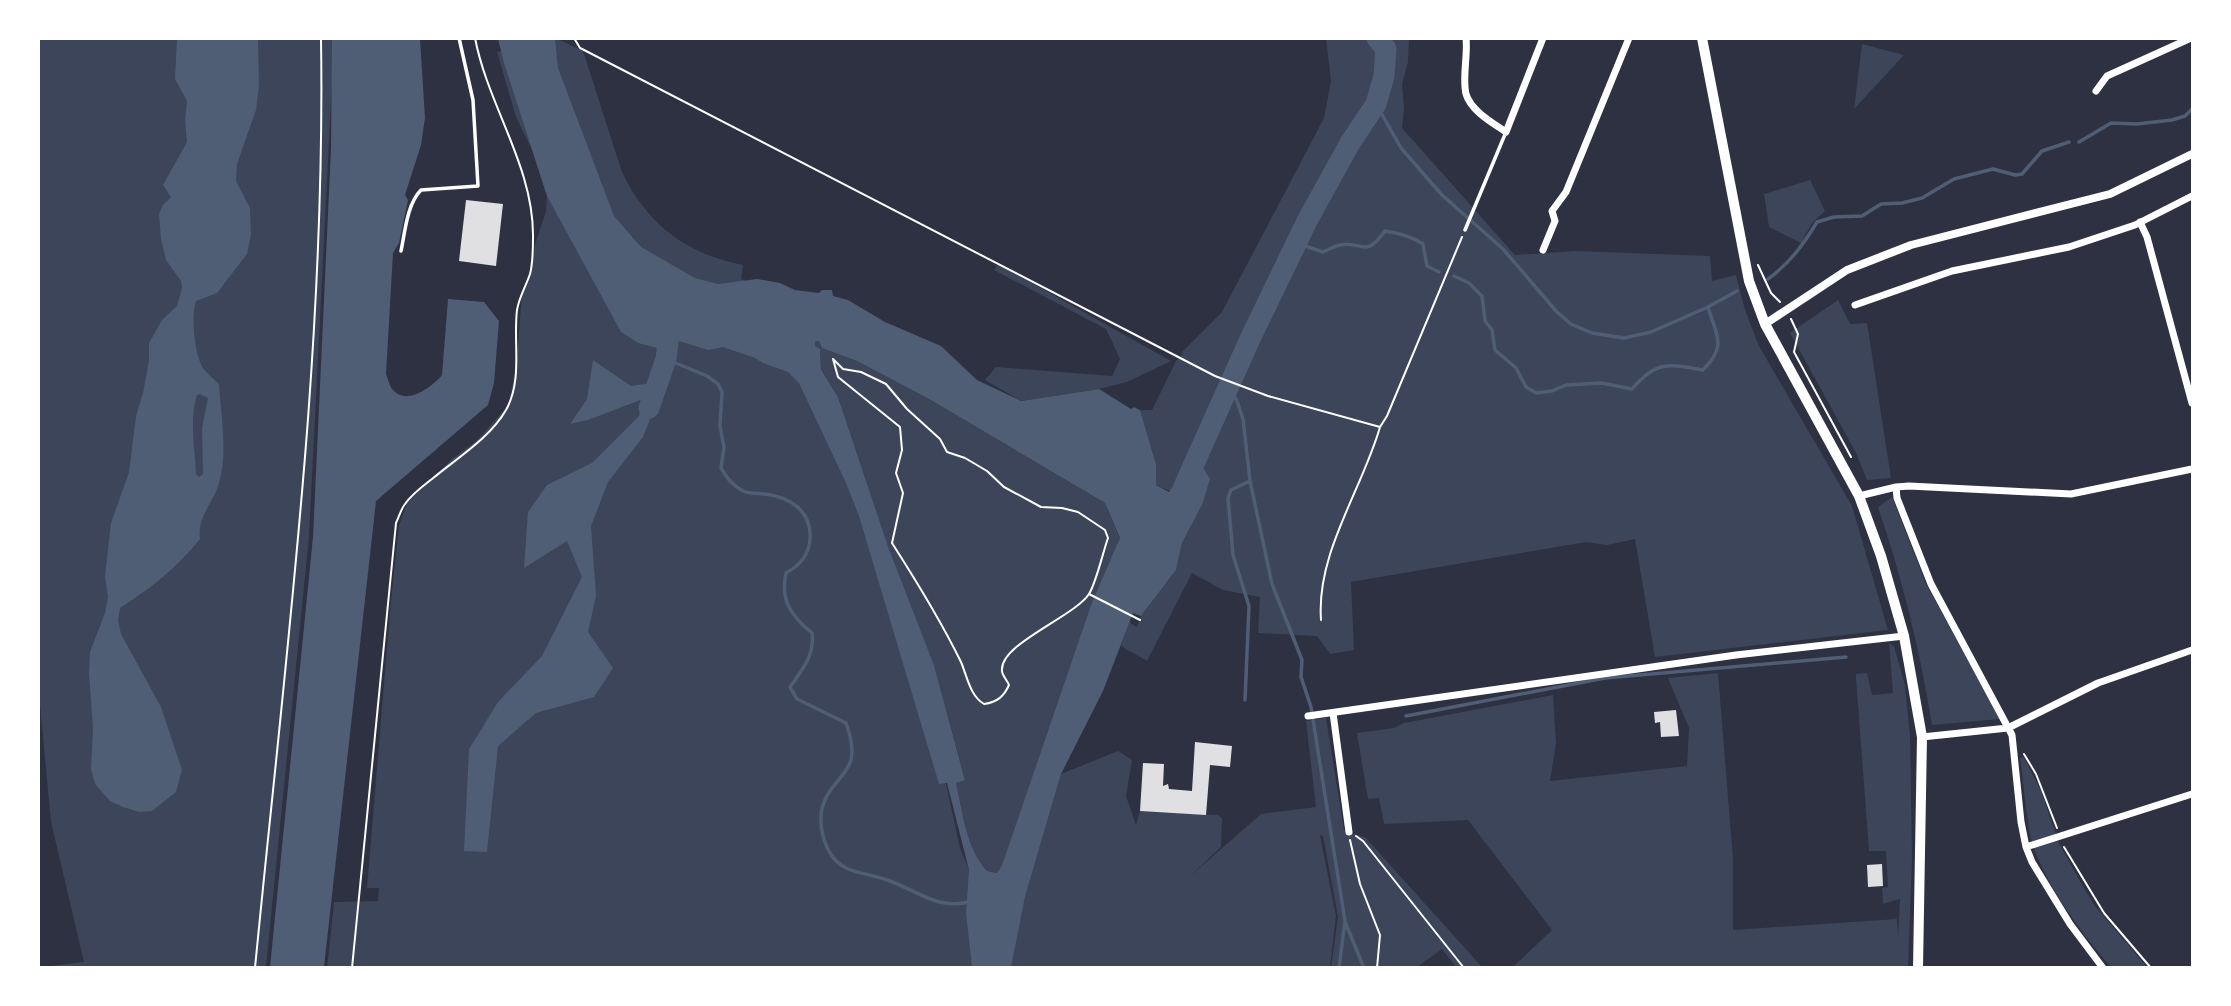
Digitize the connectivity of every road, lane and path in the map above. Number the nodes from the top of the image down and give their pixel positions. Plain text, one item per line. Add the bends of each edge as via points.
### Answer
1 (321, 38) edge
2 (460, 38) edge
3 (475, 38) edge
4 (574, 38) edge
5 (1466, 38) edge
6 (1543, 38) edge
7 (1629, 38) edge
8 (1702, 38) edge
9 (2191, 38) edge
10 (2096, 91) dead end
11 (1506, 132) junction
12 (2193, 154) edge
13 (2193, 196) edge
14 (2140, 222) junction
15 (1465, 230) joint
16 (1543, 250) dead end
17 (401, 251) dead end
18 (1756, 258) dead end
19 (1855, 305) dead end
20 (1787, 311) junction
21 (1765, 324) junction
22 (2193, 403) edge
23 (1380, 427) junction
24 (1853, 460) dead end
25 (2193, 469) edge
26 (1896, 487) junction
27 (1859, 496) junction
28 (1089, 594) junction
29 (1140, 620) dead end
30 (1321, 620) dead end
31 (1904, 636) junction
32 (2193, 650) edge
33 (1333, 713) junction
34 (1308, 716) dead end
35 (2008, 727) junction
36 (1922, 737) junction
37 (2023, 751) dead end
38 (2193, 794) edge
39 (1349, 832) junction
40 (2060, 835) junction
41 (2026, 846) junction
42 (255, 968) edge
43 (352, 968) edge
44 (1377, 968) edge
45 (1464, 968) edge
46 (1918, 968) edge
47 (2103, 968) edge
48 (2151, 968) edge

1 - 42 path via 321,188 300,523
2 - 17 lane via 473,100 478,186 421,190 412,205
3 - 43 path via 529,199 533,255 517,310 514,383 508,407 480,440 416,492 396,523
4 - 23 path via 580,48 1215,376
5 - 11 street via 1466,95
6 - 11 street
7 - 16 street via 1566,192 1552,211 1555,221
8 - 21 main road via 1746,268
9 - 10 street via 2107,76
11 - 15 lane
12 - 20 street via 2109,194 1886,254 1847,270
13 - 14 street
14 - 19 street via 2069,247 1952,271
14 - 22 street
15 - 23 path
18 - 20 path via 1772,293
20 - 21 street
20 - 24 path via 1798,334 1794,352
21 - 27 main road
23 - 30 path via 1324,572
25 - 26 street via 2071,494
26 - 27 street
26 - 35 street via 1931,584
27 - 31 main road
28 - 28 path via 1108,538 1105,530 1079,512 1041,507 965,458 947,452 886,384 843,369 833,359 838,377 900,427 902,450 896,473 902,493 892,543 932,606 978,700 991,703 1004,695 1009,685 1002,673 1008,654 1064,618
28 - 29 path
31 - 33 street via 1736,655
31 - 36 main road
32 - 35 street via 2098,683
33 - 34 street
33 - 39 street
35 - 36 street
35 - 41 street
36 - 46 main road
37 - 40 path
38 - 40 street
39 - 44 path via 1357,875 1380,935
39 - 45 path via 1363,841
40 - 41 street
40 - 48 path via 2104,913
41 - 47 street via 2070,925

